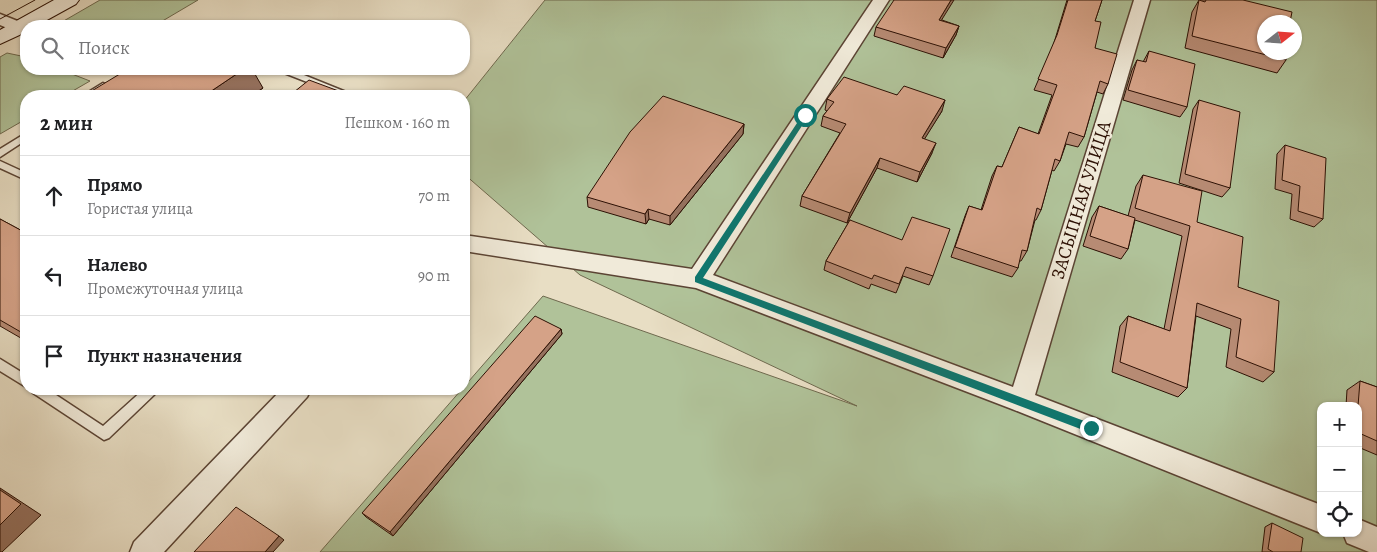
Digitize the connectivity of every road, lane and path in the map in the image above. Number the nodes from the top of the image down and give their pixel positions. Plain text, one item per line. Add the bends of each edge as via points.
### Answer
1 (69, 0) edge
2 (880, 0) edge
3 (1142, 0) edge
4 (0, 20) edge
5 (37, 20) edge
6 (20, 28) edge
7 (20, 30) edge
8 (0, 38) edge
9 (117, 75) edge
10 (294, 75) edge
11 (95, 90) edge
12 (328, 90) edge
13 (20, 140) edge
14 (0, 154) edge
15 (0, 164) edge
16 (20, 174) edge
17 (470, 244) edge
18 (698, 280) junction
19 (0, 364) edge
20 (20, 378) edge
21 (46, 395) edge
22 (146, 395) edge
23 (292, 395) edge
24 (1021, 401) junction
25 (1317, 517) edge
26 (1362, 535) edge
27 (1377, 541) edge
28 (144, 552) edge

1 - 5 main road
2 - 18 street
3 - 24 street, ЗАСЫПНАЯ УЛИЦА
4 - 6 street
7 - 8 main road
9 - 11 lane
10 - 12 lane
13 - 14 lane
15 - 16 lane
17 - 18 street
18 - 24 street
19 - 20 lane
21 - 22 lane via 104,434
23 - 28 street
24 - 25 street
26 - 27 street

